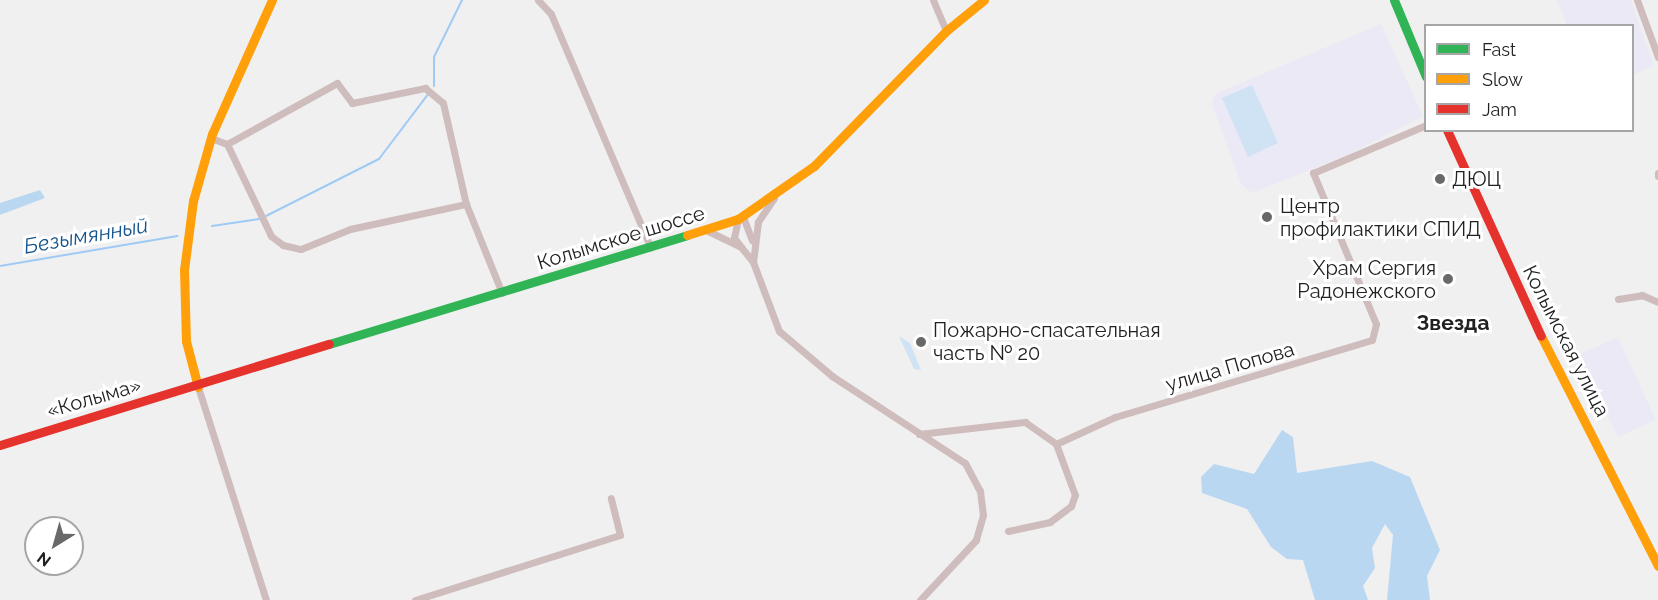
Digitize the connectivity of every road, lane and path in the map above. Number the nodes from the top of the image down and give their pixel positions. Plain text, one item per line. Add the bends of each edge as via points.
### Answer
1 (272, 0) edge
2 (538, 0) edge
3 (933, 0) edge
4 (984, 0) edge
5 (1394, 0) edge
6 (1637, 0) edge
7 (945, 31) junction
8 (1658, 57) edge
9 (1424, 75) edge
10 (1424, 125) edge
11 (1448, 132) edge
12 (211, 138) junction
13 (227, 144) junction
14 (774, 198) junction
15 (466, 204) junction
16 (740, 218) junction
17 (708, 231) junction
18 (753, 245) junction
19 (741, 247) junction
20 (651, 248) junction
21 (753, 262) junction
22 (502, 293) junction
23 (1618, 299) dead end
24 (1658, 302) edge
25 (198, 387) junction
26 (917, 434) junction
27 (1056, 444) junction
28 (0, 445) edge
29 (611, 498) dead end
30 (1008, 531) dead end
31 (1658, 566) edge
32 (266, 600) edge
33 (415, 600) edge
34 (920, 600) edge

1 - 12 main road
2 - 20 street via 551,14
3 - 7 street
4 - 7 main road, Колымское шоссе
5 - 9 main road
6 - 8 street
7 - 14 main road, Колымское шоссе via 821,159
10 - 27 street, улица Попова via 1313,173 1376,324 1372,340 1125,414 1074,432
11 - 31 main road, Колымская улица via 1499,252
12 - 13 street
12 - 25 main road via 193,201 184,270 186,341
13 - 15 street via 271,236 292,250 350,229
13 - 15 street via 338,82 352,103 425,88 439,97 445,111
14 - 16 main road, Колымское шоссе
14 - 18 street via 758,222
15 - 22 street
16 - 17 main road, Колымское шоссе
16 - 18 street
16 - 19 street via 734,238
17 - 19 street
17 - 20 main road, Колымское шоссе
18 - 21 street
19 - 21 street
20 - 22 main road, Колымское шоссе
21 - 26 street via 771,315 786,340
22 - 25 main road, Колымское шоссе
23 - 24 street via 1642,295
25 - 28 main road, «Колыма»
25 - 32 street
26 - 27 street via 1024,423
26 - 34 street via 965,463 980,491 983,515 976,540
27 - 30 street via 1075,495 1071,506 1050,522
29 - 33 street via 620,535

